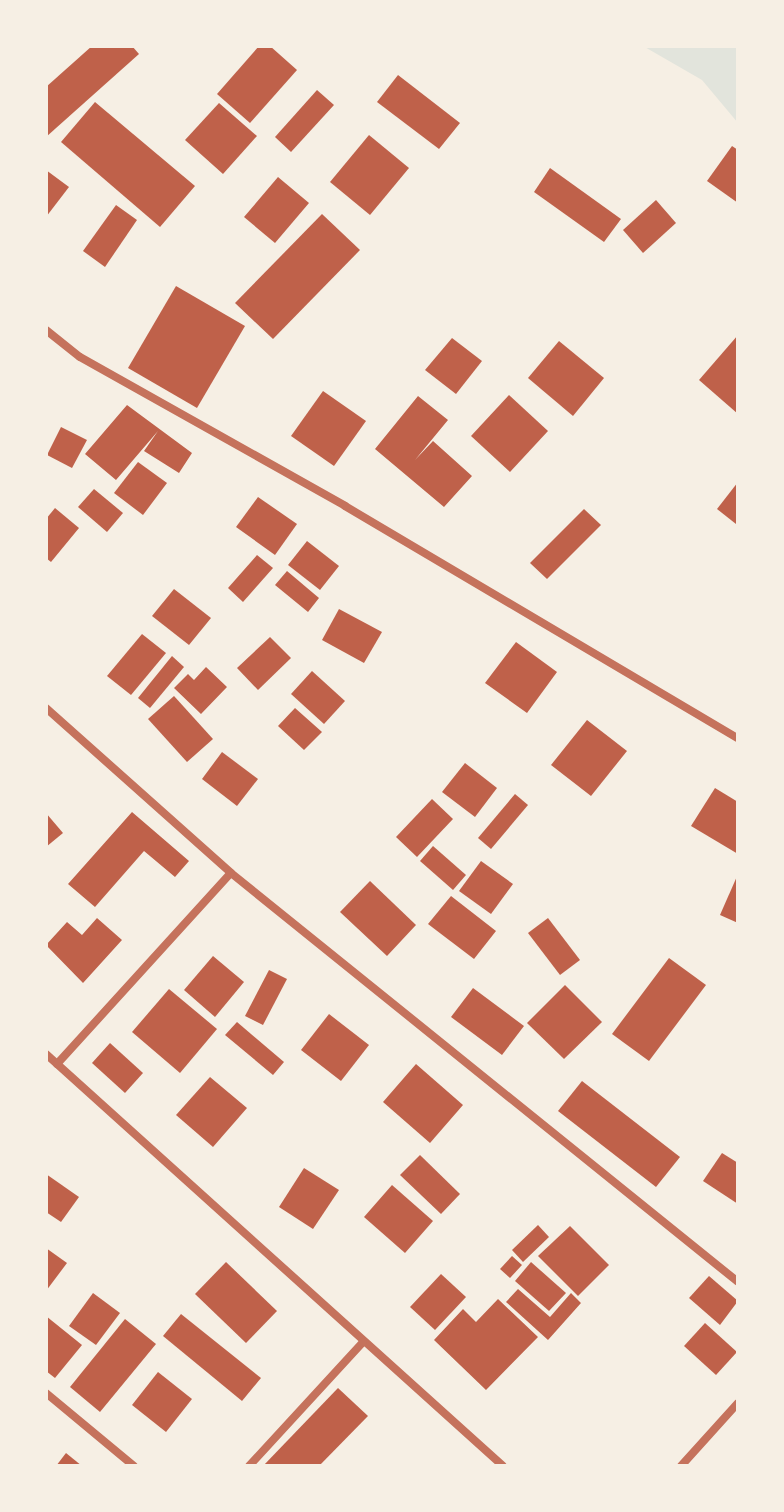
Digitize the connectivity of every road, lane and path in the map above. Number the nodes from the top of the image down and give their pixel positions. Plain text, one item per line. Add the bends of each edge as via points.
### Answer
1 (46, 330) edge
2 (46, 708) edge
3 (738, 738) edge
4 (231, 873) junction
5 (46, 1054) edge
6 (57, 1064) junction
7 (738, 1282) edge
8 (363, 1342) junction
9 (46, 1393) edge
10 (738, 1403) edge
11 (134, 1466) edge
12 (249, 1466) edge
13 (503, 1466) edge
14 (681, 1466) edge

1 - 3 street via 80,357
2 - 4 street
4 - 6 street
4 - 7 street
5 - 6 street
6 - 8 street
8 - 12 street
8 - 13 street
9 - 11 street
10 - 14 street

